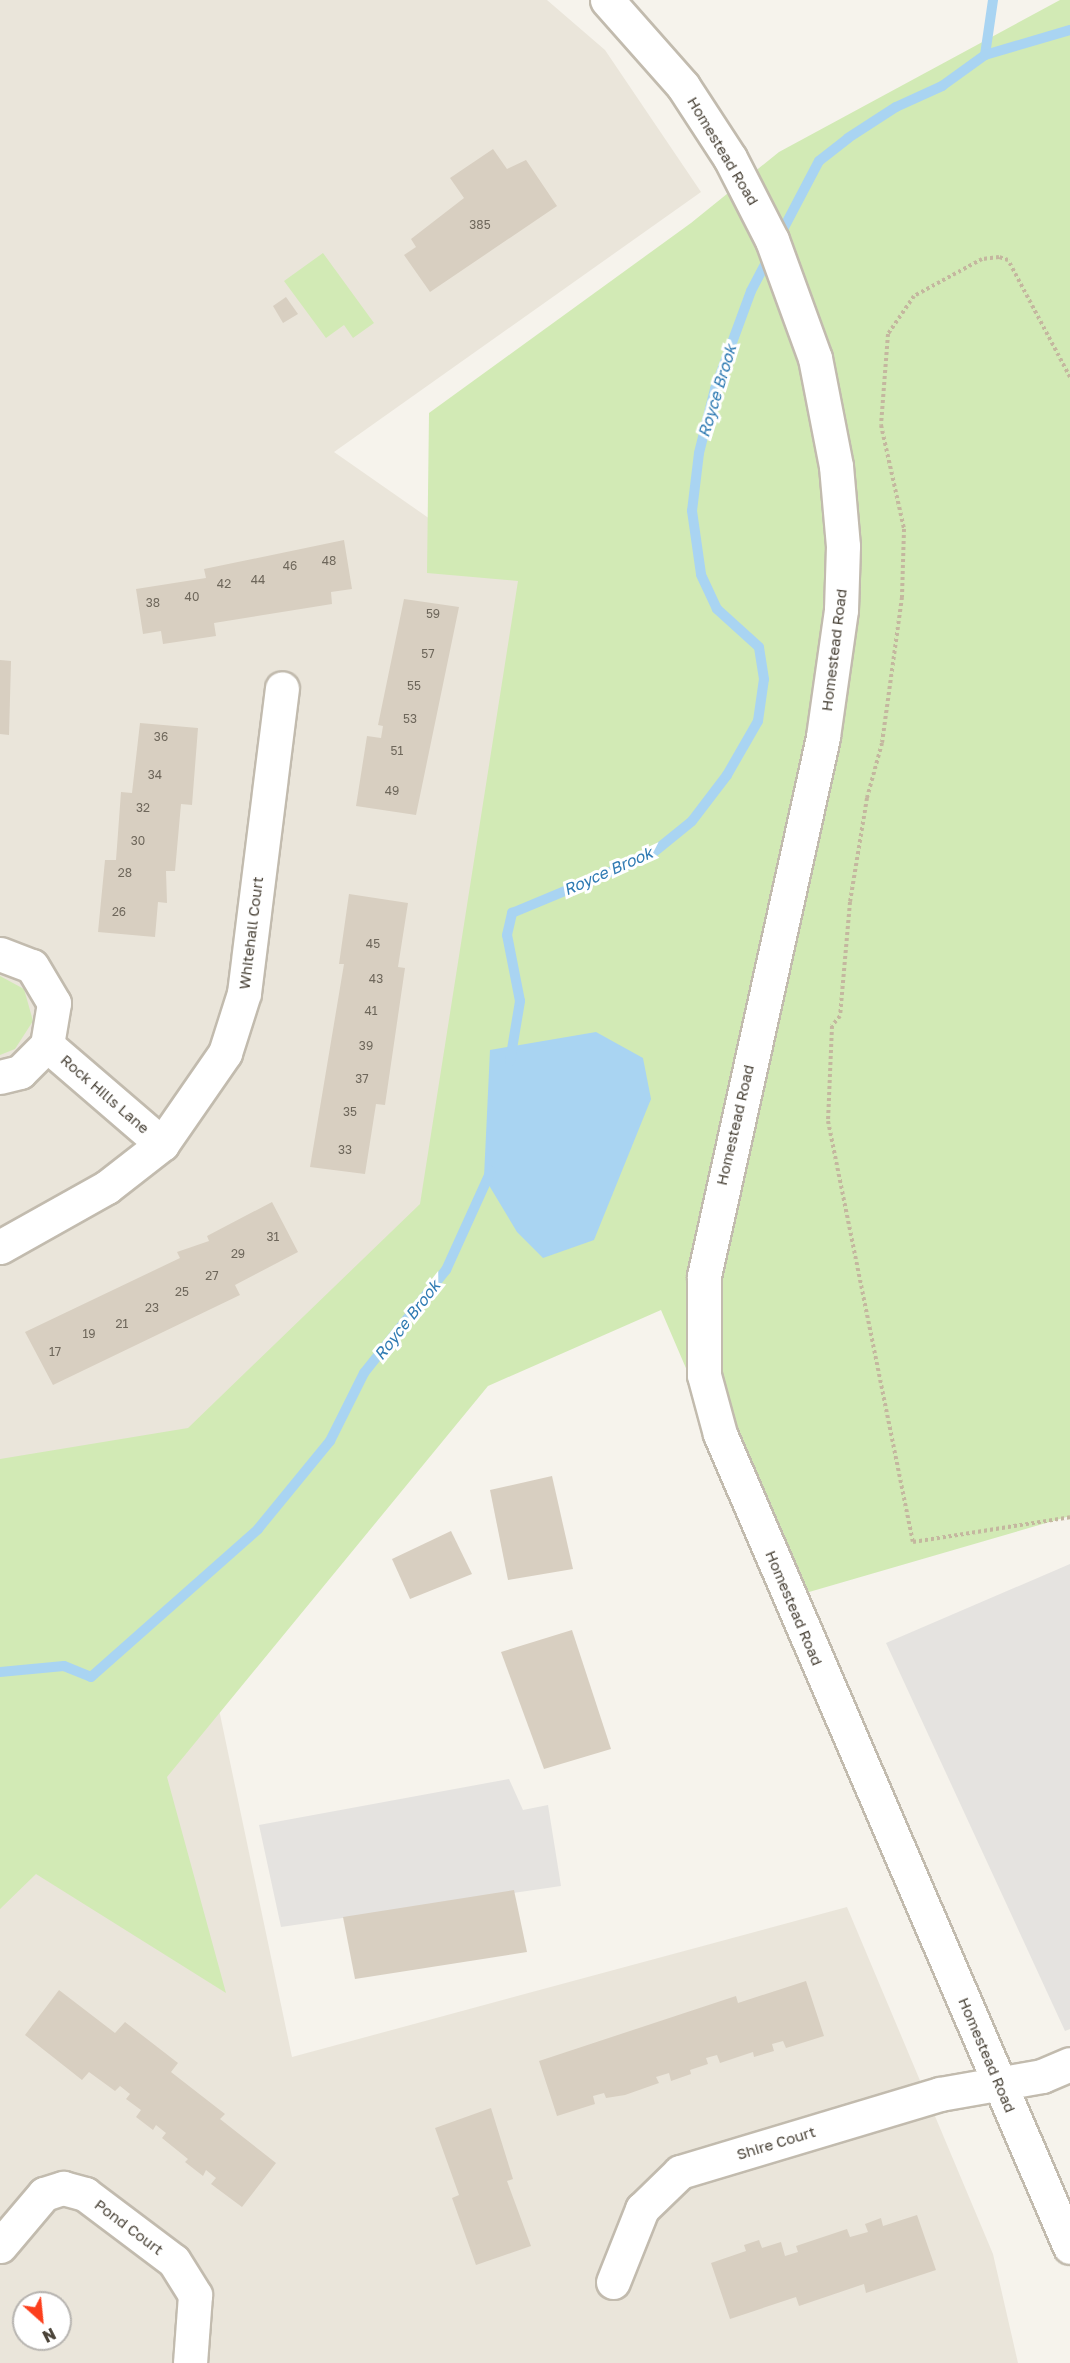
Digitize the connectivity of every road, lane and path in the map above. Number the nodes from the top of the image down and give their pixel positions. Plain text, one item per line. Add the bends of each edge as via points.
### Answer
1 (607, 0) edge
2 (1070, 378) edge
3 (282, 688) dead end
4 (0, 954) edge
5 (47, 1046) junction
6 (0, 1077) edge
7 (162, 1144) junction
8 (0, 1247) edge
9 (1070, 1516) edge
10 (1070, 2064) edge
11 (1000, 2085) junction
12 (0, 2246) edge
13 (1070, 2247) edge
14 (613, 2282) dead end
15 (190, 2363) edge

1 - 11 street, Homestead Road via 683,86 730,158 772,240 815,358 836,466 843,546 841,610 823,737 713,1224 701,1324 704,1375 720,1434
2 - 9 path via 1008,260 999,257 981,259 914,296 888,334 881,425 904,529 902,597 882,743 867,798 850,902 840,1016 832,1026 828,1120 913,1542
3 - 7 street, Whitehall Court via 244,993 225,1053
4 - 5 street, Rock Hills Lane via 32,966 46,983 54,1003
5 - 6 street, Rock Hills Lane via 20,1072
5 - 7 street, Rock Hills Lane
7 - 8 street, Whitehall Court via 107,1187
10 - 11 street, Shire Court
11 - 13 street, Homestead Road
11 - 14 street, Shire Court via 940,2094 680,2172 642,2209
12 - 15 street, Pond Court via 44,2194 63,2188 85,2194 174,2261 195,2295

